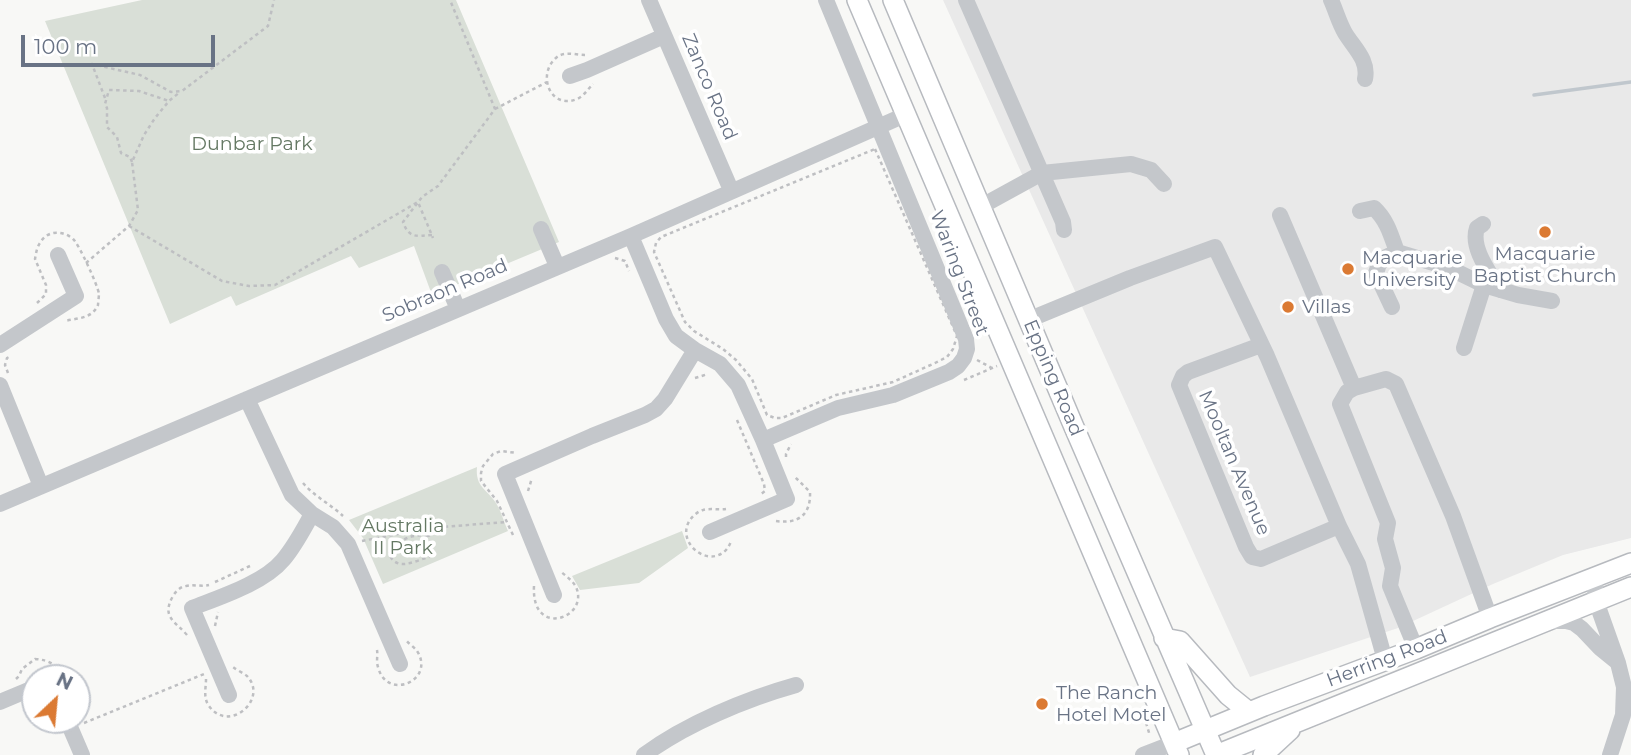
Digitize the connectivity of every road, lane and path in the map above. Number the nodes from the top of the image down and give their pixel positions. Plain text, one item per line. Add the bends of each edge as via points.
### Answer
1 (274, 0) edge
2 (450, 0) edge
3 (649, 0) edge
4 (826, 0) edge
5 (857, 0) edge
6 (893, 0) edge
7 (966, 0) edge
8 (1331, 0) edge
9 (664, 36) junction
10 (589, 55) dead end
11 (570, 76) dead end
12 (1365, 79) dead end
13 (182, 91) junction
14 (105, 98) junction
15 (169, 101) junction
16 (495, 109) junction
17 (905, 115) junction
18 (878, 127) junction
19 (132, 162) junction
20 (1042, 173) junction
21 (1164, 184) dead end
22 (731, 190) junction
23 (418, 202) junction
24 (980, 207) junction
25 (1360, 211) dead end
26 (1280, 215) dead end
27 (1483, 223) dead end
28 (130, 226) junction
29 (541, 229) dead end
30 (1064, 230) dead end
31 (631, 236) junction
32 (1397, 252) junction
33 (58, 255) dead end
34 (612, 257) dead end
35 (86, 263) junction
36 (557, 266) junction
37 (443, 272) dead end
38 (629, 272) dead end
39 (1492, 287) junction
40 (1552, 301) dead end
41 (36, 304) dead end
42 (1392, 307) dead end
43 (458, 309) junction
44 (1028, 320) junction
45 (57, 327) dead end
46 (0, 345) edge
47 (1261, 345) junction
48 (1464, 348) dead end
49 (953, 349) joint
50 (695, 350) junction
51 (17, 352) dead end
52 (974, 359) dead end
53 (997, 366) dead end
54 (707, 374) dead end
55 (5, 381) edge
56 (691, 385) dead end
57 (1354, 388) junction
58 (247, 399) junction
59 (734, 413) dead end
60 (763, 440) junction
61 (522, 453) dead end
62 (786, 454) dead end
63 (786, 459) dead end
64 (790, 468) dead end
65 (299, 478) dead end
66 (532, 478) dead end
67 (41, 486) junction
68 (527, 494) dead end
69 (760, 495) dead end
70 (0, 504) edge
71 (736, 505) dead end
72 (312, 514) junction
73 (773, 520) dead end
74 (349, 522) dead end
75 (507, 522) junction
76 (1339, 526) junction
77 (428, 528) junction
78 (710, 532) dead end
79 (428, 536) junction
80 (732, 538) dead end
81 (362, 541) dead end
82 (518, 545) dead end
83 (1631, 563) edge
84 (253, 565) dead end
85 (558, 569) dead end
86 (1594, 577) junction
87 (534, 581) dead end
88 (1631, 587) edge
89 (554, 595) dead end
90 (1596, 601) junction
91 (218, 613) dead end
92 (1490, 618) junction
93 (1545, 621) junction
94 (215, 627) dead end
95 (401, 634) dead end
96 (189, 637) dead end
97 (1164, 638) junction
98 (373, 640) dead end
99 (1416, 649) junction
100 (1385, 660) junction
101 (1618, 663) junction
102 (29, 664) edge
103 (54, 664) edge
104 (400, 664) dead end
105 (230, 665) dead end
106 (21, 671) edge
107 (14, 681) dead end
108 (796, 685) dead end
109 (21, 693) edge
110 (229, 695) dead end
111 (0, 702) edge
112 (1249, 712) junction
113 (91, 720) edge
114 (1295, 723) junction
115 (1206, 730) junction
116 (1148, 731) dead end
117 (73, 734) edge
118 (1150, 736) dead end
119 (1177, 749) edge
120 (82, 755) edge
121 (644, 755) edge
122 (1143, 755) edge
123 (1216, 755) edge
124 (1264, 755) edge
125 (1610, 755) edge

1 - 13 path via 268,26
2 - 16 path
3 - 9 street, Zanco Road
4 - 18 street, Waring Street
5 - 17 main road, Epping Road
6 - 24 main road, Epping Road
7 - 20 street
8 - 12 street via 1363,60
9 - 11 street
9 - 22 street, Zanco Road
10 - 16 path via 558,57 547,82
13 - 14 path via 171,92 140,75 92,64
13 - 15 path
14 - 15 path via 109,90 139,90
14 - 19 path via 107,127 117,137 121,153
15 - 19 path via 149,127
16 - 23 path via 438,186
17 - 18 street, Sobraon Road
17 - 119 main road, Epping Road
18 - 22 street, Sobraon Road
18 - 60 street, Waring Street via 966,339 964,358 949,372 893,395 838,408
19 - 28 path via 138,210
20 - 21 street via 1132,164 1151,170
20 - 24 street
20 - 30 street
22 - 31 street, Sobraon Road
23 - 23 path via 433,237 406,231 403,222
23 - 28 path via 275,285 222,281
24 - 44 main road, Epping Road
25 - 32 street via 1374,208 1379,213
26 - 57 street
27 - 39 street via 1475,240
28 - 35 path
29 - 36 street
31 - 36 street, Sobraon Road
31 - 50 street via 666,319 676,336
32 - 39 street
32 - 42 street via 1379,264 1376,273
33 - 46 street via 76,296
34 - 38 path via 625,261
35 - 41 path via 66,234 46,235 35,258 46,294
35 - 45 path via 99,293 99,305 84,318 66,320
36 - 43 street, Sobraon Road
37 - 43 street
39 - 40 street
39 - 48 street
43 - 58 street, Sobraon Road
44 - 47 street via 1215,247
44 - 97 main road, Epping Road
47 - 76 street
47 - 76 street, Mooltan Avenue via 1188,372 1179,385 1246,547 1252,557 1261,559
49 - 49 path via 947,357 893,382 836,395 775,418 767,415 752,379 736,360 685,322 654,252 656,243 661,237 875,149 957,336
50 - 60 street via 720,365 738,385
50 - 89 street via 656,409 505,474
51 - 55 path via 7,358
52 - 53 path
54 - 56 path via 695,378
55 - 67 street
57 - 92 street via 1386,379 1396,384 1453,516
57 - 99 street via 1340,404 1388,523 1385,539 1393,568 1390,586
58 - 67 street, Sobraon Road
58 - 72 street via 292,495
59 - 69 path via 764,484
60 - 78 street via 787,499
61 - 75 path via 493,454 481,473 481,481
62 - 63 path
64 - 73 path via 810,492 809,506 793,522
65 - 74 path
66 - 68 path
67 - 70 street, Sobraon Road
71 - 80 path via 704,510 686,527 692,548 701,555 727,550
72 - 104 street via 348,544
72 - 110 street via 294,546 266,576 192,608
75 - 77 path
75 - 82 path
76 - 100 street via 1358,564
77 - 79 path
77 - 81 path
79 - 79 path via 432,542 429,557 403,564 391,559 389,554 400,540
83 - 86 main road, Herring Road
84 - 96 path via 208,586 183,586 176,591 169,614
85 - 87 path via 578,593 574,609 563,618 546,618 540,612 533,597
86 - 90 street
86 - 92 main road, Herring Road
88 - 90 main road, Herring Road
90 - 93 main road, Herring Road
90 - 101 street
91 - 94 path
92 - 99 main road, Herring Road
93 - 101 street via 1574,623
93 - 114 main road, Herring Road
95 - 98 path via 421,659 417,676 404,686 387,682 382,675
97 - 112 main road via 1180,641
97 - 115 main road, Epping Road
99 - 100 main road, Herring Road
100 - 112 main road, Herring Road
101 - 125 street via 1624,687 1623,715
102 - 103 path via 36,659
105 - 113 path via 253,686 249,705 236,715 216,713 209,706 204,674
106 - 107 path
108 - 121 street via 724,711
109 - 111 street
112 - 115 main road, Herring Road
114 - 123 main road, Herring Road
114 - 124 main road
115 - 119 main road, Herring Road
115 - 123 main road, Epping Road
116 - 118 path
117 - 120 street
119 - 122 street, Herring Road

